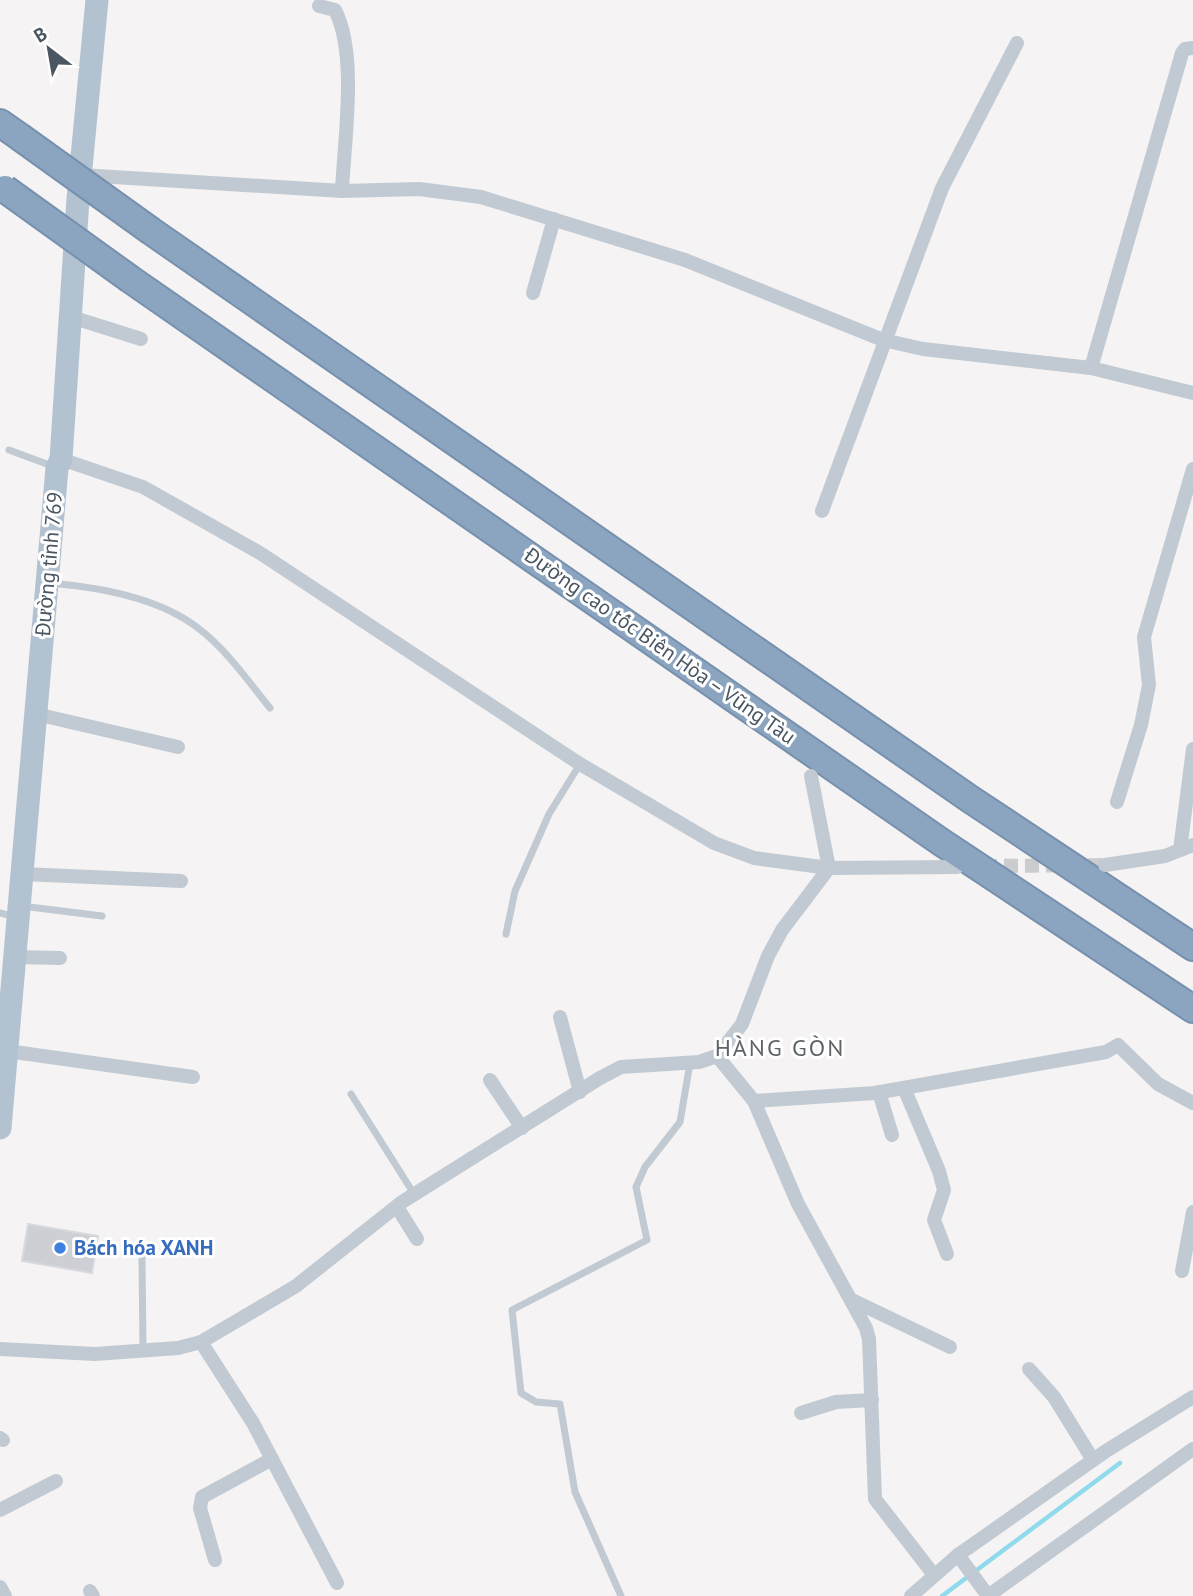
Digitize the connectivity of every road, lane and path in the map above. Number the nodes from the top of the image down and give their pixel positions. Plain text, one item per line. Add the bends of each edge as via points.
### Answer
1 (97, 0) edge
2 (319, 6) dead end
3 (1017, 43) dead end
4 (1193, 48) edge
5 (10, 130) edge
6 (81, 175) junction
7 (2, 187) edge
8 (342, 191) junction
9 (554, 219) junction
10 (533, 293) dead end
11 (68, 316) junction
12 (141, 339) dead end
13 (883, 340) junction
14 (1091, 368) junction
15 (1193, 393) edge
16 (9, 450) dead end
17 (59, 464) junction
18 (1193, 469) edge
19 (822, 511) dead end
20 (47, 583) junction
21 (271, 708) dead end
22 (36, 714) junction
23 (178, 747) dead end
24 (1193, 749) edge
25 (580, 764) junction
26 (811, 776) dead end
27 (1117, 802) dead end
28 (1186, 848) edge
29 (1105, 865) tunnel mouth
30 (957, 867) dead end
31 (830, 868) junction
32 (23, 874) junction
33 (181, 881) dead end
34 (13, 913) edge
35 (102, 916) dead end
36 (506, 934) dead end
37 (13, 947) junction
38 (1193, 947) edge
39 (60, 958) dead end
40 (1193, 1009) edge
41 (560, 1017) dead end
42 (7, 1051) junction
43 (717, 1056) junction
44 (690, 1062) junction
45 (192, 1077) dead end
46 (490, 1080) dead end
47 (904, 1088) junction
48 (580, 1092) junction
49 (879, 1093) junction
50 (351, 1094) dead end
51 (754, 1101) junction
52 (1193, 1103) edge
53 (0, 1128) edge
54 (522, 1128) junction
55 (892, 1135) dead end
56 (415, 1194) junction
57 (397, 1207) junction
58 (1193, 1212) edge
59 (417, 1239) dead end
60 (947, 1254) dead end
61 (142, 1258) dead end
62 (1182, 1271) dead end
63 (852, 1300) junction
64 (201, 1342) junction
65 (950, 1347) dead end
66 (0, 1349) edge
67 (143, 1350) junction
68 (1029, 1369) dead end
69 (1193, 1397) edge
70 (872, 1399) junction
71 (801, 1413) dead end
72 (1193, 1450) edge
73 (272, 1459) junction
74 (1093, 1460) junction
75 (56, 1481) dead end
76 (0, 1510) edge
77 (960, 1558) junction
78 (215, 1560) dead end
79 (934, 1575) junction
80 (337, 1583) dead end
81 (0, 1587) edge
82 (986, 1594) edge
83 (5, 1596) edge
84 (621, 1596) edge
85 (911, 1596) edge

1 - 6 main road, Đường tỉnh 769
2 - 8 street via 335,10 344,44
3 - 13 street via 942,188
4 - 14 street via 1182,53
5 - 38 highway, bridge via 970,799
6 - 8 street
6 - 11 main road, Đường tỉnh 769
7 - 40 highway, Đường cao tốc Biên Hòa – Vũng Tàu, bridge via 941,842
8 - 9 street via 419,189 481,197
9 - 10 street
9 - 13 street via 685,260
11 - 12 street
11 - 17 main road, Đường tỉnh 769
13 - 14 street via 923,349
13 - 19 street
14 - 15 street
16 - 17 lane
17 - 20 main road, Đường tỉnh 769
17 - 25 street via 143,487 260,553
18 - 27 street via 1144,637 1149,685
20 - 21 lane via 85,586 154,605 197,627
20 - 22 main road, Đường tỉnh 769
22 - 23 street
22 - 32 main road, Đường tỉnh 769
24 - 28 street
25 - 31 street via 714,843 754,858
25 - 36 lane via 549,814 514,891
26 - 31 street
28 - 29 street
30 - 31 street
31 - 43 street via 782,930 742,1024
32 - 33 street
32 - 34 main road, Đường tỉnh 769
34 - 35 lane
34 - 37 main road, Đường tỉnh 769
37 - 39 street
37 - 42 main road, Đường tỉnh 769
41 - 48 street
42 - 45 street
42 - 53 main road, Đường tỉnh 769
43 - 44 street
43 - 51 street
44 - 48 street via 621,1067
44 - 84 lane via 680,1122 645,1167 636,1187 647,1240 512,1310 521,1393 536,1402 560,1404 575,1492
46 - 54 street
47 - 49 street
47 - 52 street via 1093,1054 1118,1045 1158,1084
47 - 60 street via 942,1181 944,1191 934,1220
48 - 54 street
49 - 51 street
49 - 55 street
50 - 56 lane
51 - 63 street via 798,1204
54 - 56 street
56 - 57 street
57 - 59 street
57 - 64 street via 296,1286
58 - 62 street
61 - 67 lane
63 - 65 street
63 - 70 street via 869,1339
64 - 67 street
64 - 73 street
66 - 67 street via 95,1354
68 - 74 street via 1062,1408
69 - 74 street
70 - 71 street via 836,1402
70 - 79 street via 875,1499
72 - 82 street
73 - 78 street via 202,1497 200,1508
73 - 80 street
74 - 77 street
75 - 76 street
77 - 79 street
77 - 82 street
79 - 85 street
81 - 83 street

